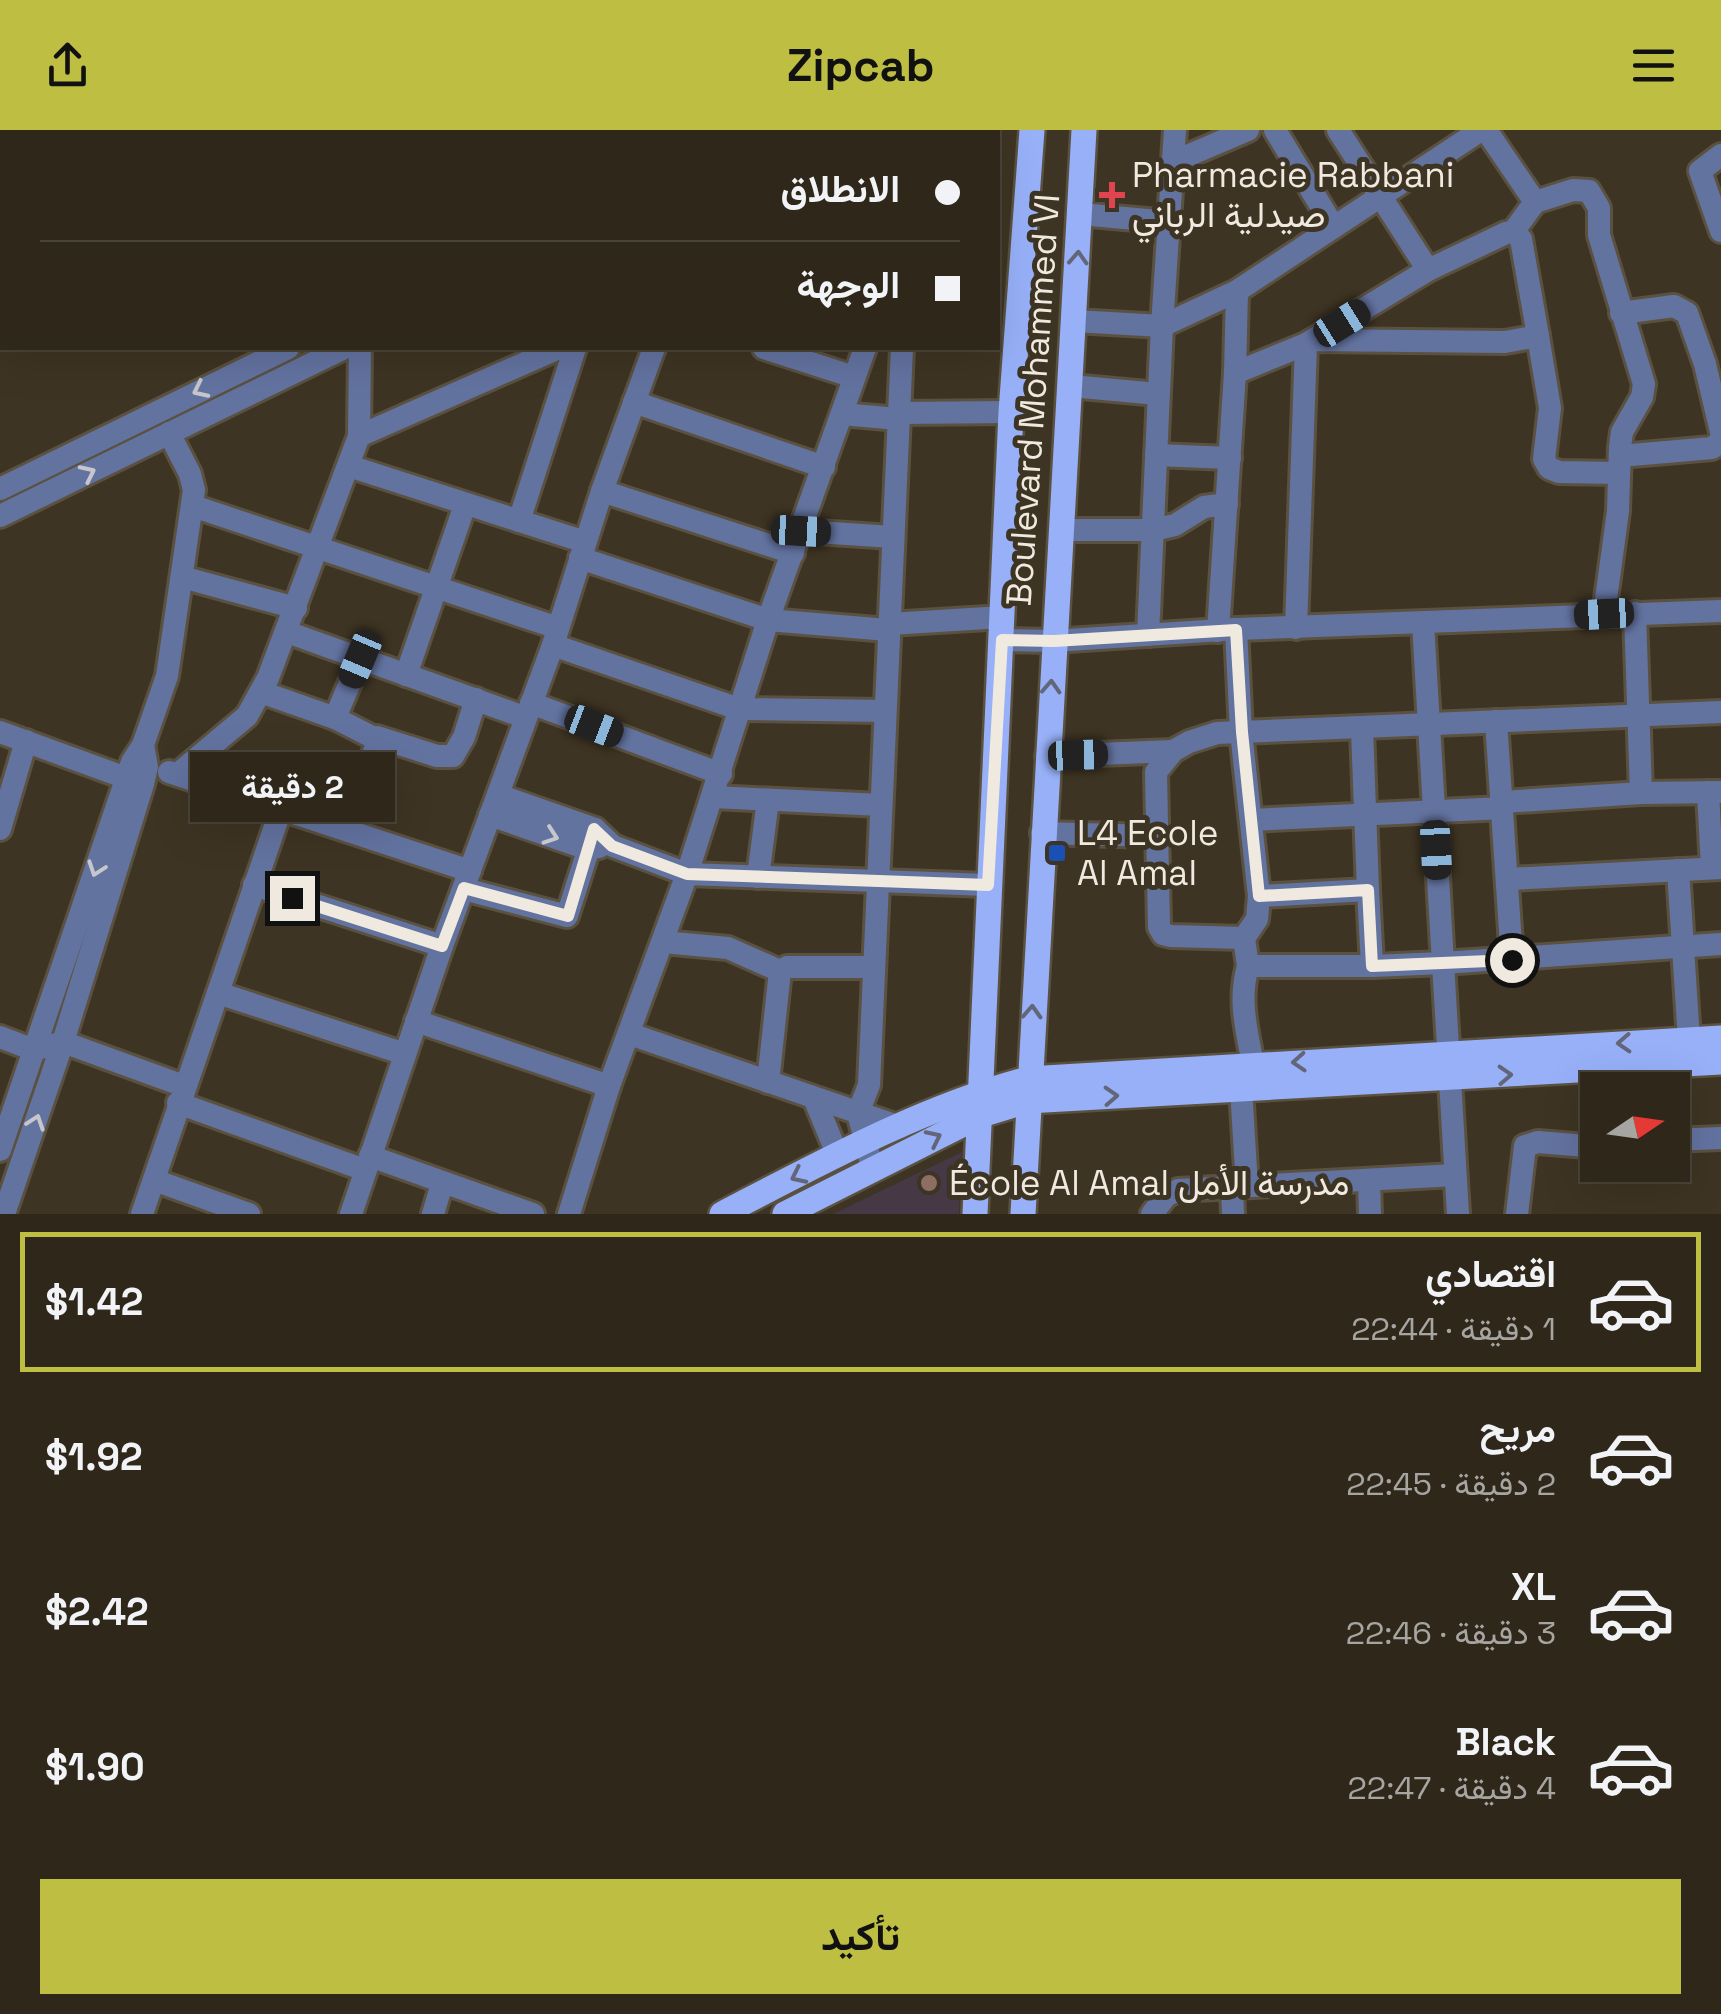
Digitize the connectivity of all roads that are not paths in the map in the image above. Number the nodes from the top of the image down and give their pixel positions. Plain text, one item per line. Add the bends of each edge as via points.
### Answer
1 (1032, 130) edge
2 (1084, 130) edge
3 (1175, 130) edge
4 (1248, 130) edge
5 (1274, 130) edge
6 (1338, 130) edge
7 (1483, 130) edge
8 (1721, 155) edge
9 (1173, 162) junction
10 (1381, 195) junction
11 (1535, 202) junction
12 (1718, 211) edge
13 (1080, 214) junction
14 (1169, 222) junction
15 (1333, 226) junction
16 (1513, 232) junction
17 (1428, 270) junction
18 (1237, 291) junction
19 (1009, 298) edge
20 (1620, 314) junction
21 (1075, 321) junction
22 (1162, 326) junction
23 (1538, 336) junction
24 (1309, 342) junction
25 (284, 350) edge
26 (340, 350) edge
27 (360, 350) edge
28 (554, 350) edge
29 (574, 350) edge
30 (653, 350) edge
31 (770, 350) edge
32 (865, 350) edge
33 (902, 350) edge
34 (1235, 373) junction
35 (854, 378) junction
36 (1070, 386) junction
37 (1158, 394) junction
38 (634, 402) junction
39 (1011, 412) junction
40 (842, 414) junction
41 (898, 416) junction
42 (1721, 432) edge
43 (169, 433) junction
44 (359, 436) junction
45 (1721, 441) edge
46 (1156, 455) junction
47 (1230, 458) junction
48 (1619, 464) junction
49 (349, 466) junction
50 (824, 467) junction
51 (0, 489) edge
52 (602, 492) junction
53 (465, 504) junction
54 (1226, 504) junction
55 (192, 506) junction
56 (0, 516) edge
57 (519, 521) junction
58 (1061, 530) junction
59 (1153, 530) junction
60 (893, 536) junction
61 (797, 542) junction
62 (317, 546) junction
63 (583, 550) junction
64 (182, 576) junction
65 (435, 589) junction
66 (296, 608) junction
67 (1721, 612) edge
68 (1634, 613) junction
69 (1604, 614) junction
70 (768, 620) junction
71 (1423, 622) junction
72 (889, 627) junction
73 (1296, 628) junction
74 (1003, 629) junction
75 (1227, 630) junction
76 (287, 632) junction
77 (555, 636) junction
78 (1148, 636) junction
79 (1054, 641) junction
80 (360, 659) junction
81 (406, 675) junction
82 (262, 692) junction
83 (476, 699) junction
84 (739, 708) junction
85 (528, 710) junction
86 (884, 712) junction
87 (1721, 712) edge
88 (1637, 715) junction
89 (335, 718) junction
90 (1496, 721) junction
91 (1430, 724) junction
92 (1362, 728) junction
93 (0, 732) edge
94 (1242, 732) junction
95 (376, 737) junction
96 (26, 740) junction
97 (1173, 751) junction
98 (1047, 756) junction
99 (138, 768) junction
100 (179, 774) junction
101 (720, 774) junction
102 (1640, 792) junction
103 (1714, 792) edge
104 (713, 797) junction
105 (768, 800) junction
106 (1503, 804) junction
107 (494, 805) junction
108 (880, 805) junction
109 (280, 809) junction
110 (1434, 812) junction
111 (1365, 815) junction
112 (1252, 820) junction
113 (0, 828) edge
114 (347, 830) junction
115 (1042, 834) junction
116 (1156, 836) junction
117 (591, 839) junction
118 (1716, 868) edge
119 (1678, 870) junction
120 (687, 874) junction
121 (758, 877) junction
122 (1508, 878) junction
123 (467, 880) junction
124 (877, 882) junction
125 (988, 885) junction
126 (254, 886) junction
127 (1368, 890) junction
128 (1259, 896) junction
129 (1244, 938) junction
130 (663, 942) junction
131 (1721, 944) edge
132 (442, 946) junction
133 (1683, 949) junction
134 (1512, 960) junction
135 (1442, 963) junction
136 (1248, 966) junction
137 (1372, 966) junction
138 (874, 967) junction
139 (780, 971) junction
140 (218, 992) junction
141 (416, 1021) junction
142 (630, 1034) junction
143 (0, 1038) edge
144 (1721, 1038) edge
145 (1688, 1040) junction
146 (63, 1042) junction
147 (34, 1050) junction
148 (404, 1054) junction
149 (1721, 1062) edge
150 (1253, 1065) junction
151 (1448, 1066) junction
152 (768, 1082) junction
153 (609, 1086) junction
154 (1241, 1089) junction
155 (1028, 1090) junction
156 (181, 1094) junction
157 (814, 1098) junction
158 (981, 1103) junction
159 (858, 1113) junction
160 (900, 1128) junction
161 (1721, 1138) edge
162 (1690, 1139) edge
163 (1580, 1146) edge
164 (0, 1150) edge
165 (838, 1156) junction
166 (869, 1156) junction
167 (367, 1163) junction
168 (1455, 1176) junction
169 (154, 1180) junction
170 (1369, 1180) junction
171 (442, 1184) junction
172 (1240, 1186) junction
173 (4, 1214) edge
174 (142, 1214) edge
175 (248, 1214) edge
176 (351, 1214) edge
177 (433, 1214) edge
178 (533, 1214) edge
179 (569, 1214) edge
180 (722, 1214) edge
181 (785, 1214) edge
182 (975, 1214) edge
183 (1023, 1214) edge
184 (1152, 1214) edge
185 (1233, 1214) edge
186 (1370, 1214) edge
187 (1458, 1214) edge
188 (1517, 1214) edge

1 - 19 main road, Boulevard Mohammed VI
2 - 13 main road, Boulevard Mohammed VI
3 - 9 street
4 - 9 street
5 - 15 street
6 - 10 street
7 - 10 street
7 - 11 street
8 - 12 street via 1700,171
9 - 14 street
10 - 15 street
10 - 17 street
11 - 16 street
11 - 20 street via 1589,191 1599,208 1599,235
13 - 14 street
21 -> 13 main road, Boulevard Mohammed VI
14 - 22 street
15 - 18 street
16 - 17 street
16 - 23 street via 1521,240
17 - 24 street
18 - 22 street
18 - 34 street
19 - 39 main road, Boulevard Mohammed VI
20 - 42 street via 1674,306 1687,313
20 - 48 street via 1644,384 1622,432
21 - 22 street
21 - 36 main road, Boulevard Mohammed VI
22 - 37 street
23 - 24 street via 1505,342
23 - 48 street via 1549,392 1544,459 1559,472
24 - 34 street
24 - 73 street
25 -> 51 street
26 - 43 street
27 - 44 street
28 - 44 street
29 - 57 street
30 - 38 street
31 - 35 street
32 - 35 street
33 - 41 street
34 - 47 street
35 - 40 street
36 - 37 street
36 - 58 main road, Boulevard Mohammed VI
37 - 46 street
38 - 50 street
38 - 52 street
39 - 41 street
39 - 74 main road, Boulevard Mohammed VI
40 - 41 street
40 - 50 street
41 - 60 street
43 - 55 street via 190,474
56 -> 43 street
44 - 49 street
45 - 48 street
46 - 47 street
46 - 59 street
47 - 54 street
48 - 69 street
49 - 53 street
49 - 62 street
50 - 61 street
52 - 61 street
52 - 63 street
53 - 57 street
53 - 65 street
54 - 59 street
54 - 75 street
55 - 62 street
55 - 64 street
57 - 63 street
58 - 59 street
58 - 79 main road, Boulevard Mohammed VI
59 - 78 street
60 - 61 street
60 - 72 street
61 - 70 street
62 - 65 street
62 - 66 street
63 - 70 street
63 - 77 street
64 - 66 street
64 - 99 street via 167,676
65 - 77 street
65 - 81 street
66 - 76 street
67 - 68 street
68 - 69 street
68 - 88 street
69 - 71 street
70 - 72 street
70 - 84 street
71 - 73 street
71 - 91 street
72 - 74 street
72 - 86 street
73 - 75 street
74 - 79 street
74 - 125 main road, Boulevard Mohammed VI
75 - 78 street
75 - 94 street
76 - 80 street
76 - 82 street
77 - 84 street
77 - 85 street
78 - 79 street
98 -> 79 main road, Boulevard Mohammed VI
80 - 81 street
80 - 89 street
81 - 83 street
82 - 89 street
82 - 100 street via 246,716
83 - 85 street
83 - 95 street via 453,756
84 - 86 street
84 - 101 street
85 - 101 street
85 - 107 street
86 - 108 street
87 - 88 street
88 - 90 street
88 - 102 street
89 - 95 street
90 - 91 street
90 - 106 street
91 - 92 street
91 - 110 street
92 - 94 street
92 - 111 street
93 - 96 street
94 - 97 street via 1202,736
94 - 112 street
95 - 114 street
96 - 99 street
96 - 113 street
97 - 98 street
97 - 116 street via 1156,772
98 - 115 main road, Boulevard Mohammed VI
99 - 100 street
99 - 146 street
99 -> 147 street
100 - 109 street
101 - 104 street
102 - 103 street
102 - 106 street
103 - 118 street
104 - 105 street
104 - 120 street
105 - 108 street
105 - 121 street
106 - 110 street
106 - 122 street
107 - 117 street
107 - 123 street
108 - 124 street
109 - 114 street
109 - 126 street
110 - 111 street
110 - 135 street
111 - 112 street
111 - 127 street
112 - 128 street
114 - 123 street
115 - 116 street
155 -> 115 main road, Boulevard Mohammed VI
116 - 129 street via 1162,934
117 - 120 street
117 - 123 street via 568,916
118 - 119 street
119 - 122 street
119 - 133 street
120 - 121 street
120 - 130 street
121 - 124 street
122 - 134 street
123 - 132 street
124 - 125 street
124 - 138 street
125 - 158 main road, Boulevard Mohammed VI
126 - 132 street
126 - 140 street
127 - 128 street
127 - 137 street
128 - 129 street
129 - 136 street
130 - 139 street via 728,948
130 - 142 street
131 - 133 street
132 - 141 street
133 - 134 street
133 - 145 street
134 - 135 street
135 - 137 street
135 - 151 street
136 - 137 street
136 - 150 street via 1242,1010
138 - 139 street
138 - 159 street via 869,1085
139 - 152 street
140 - 148 street
140 - 156 street
141 - 148 street
141 - 153 street
142 - 152 street
142 - 153 street
143 - 147 street
144 - 145 main road
145 -> 151 main road
146 - 147 street
146 - 156 street
173 -> 146 street
147 - 164 street
148 - 167 street
151 -> 149 main road
151 -> 150 main road
150 - 155 main road
151 - 154 main road
151 - 168 street
152 - 157 street
153 - 179 street
155 -> 154 main road
154 - 172 street
155 - 158 main road
155 - 183 main road, Boulevard Mohammed VI
156 - 167 street
156 - 169 street
157 - 159 street
157 - 165 street
158 - 160 main road
166 -> 158 main road
158 - 182 main road, Boulevard Mohammed VI
159 - 160 street
159 - 166 street
160 - 166 main road
161 - 162 street
163 - 188 street via 1525,1146
165 - 166 main road
165 -> 180 main road
166 - 181 main road
167 - 171 street
167 - 176 street
168 - 170 street
168 - 187 street
169 - 174 street
169 - 175 street
170 - 172 street
170 - 186 street
171 - 177 street
171 - 178 street
172 - 184 street via 1178,1190
172 - 185 street

